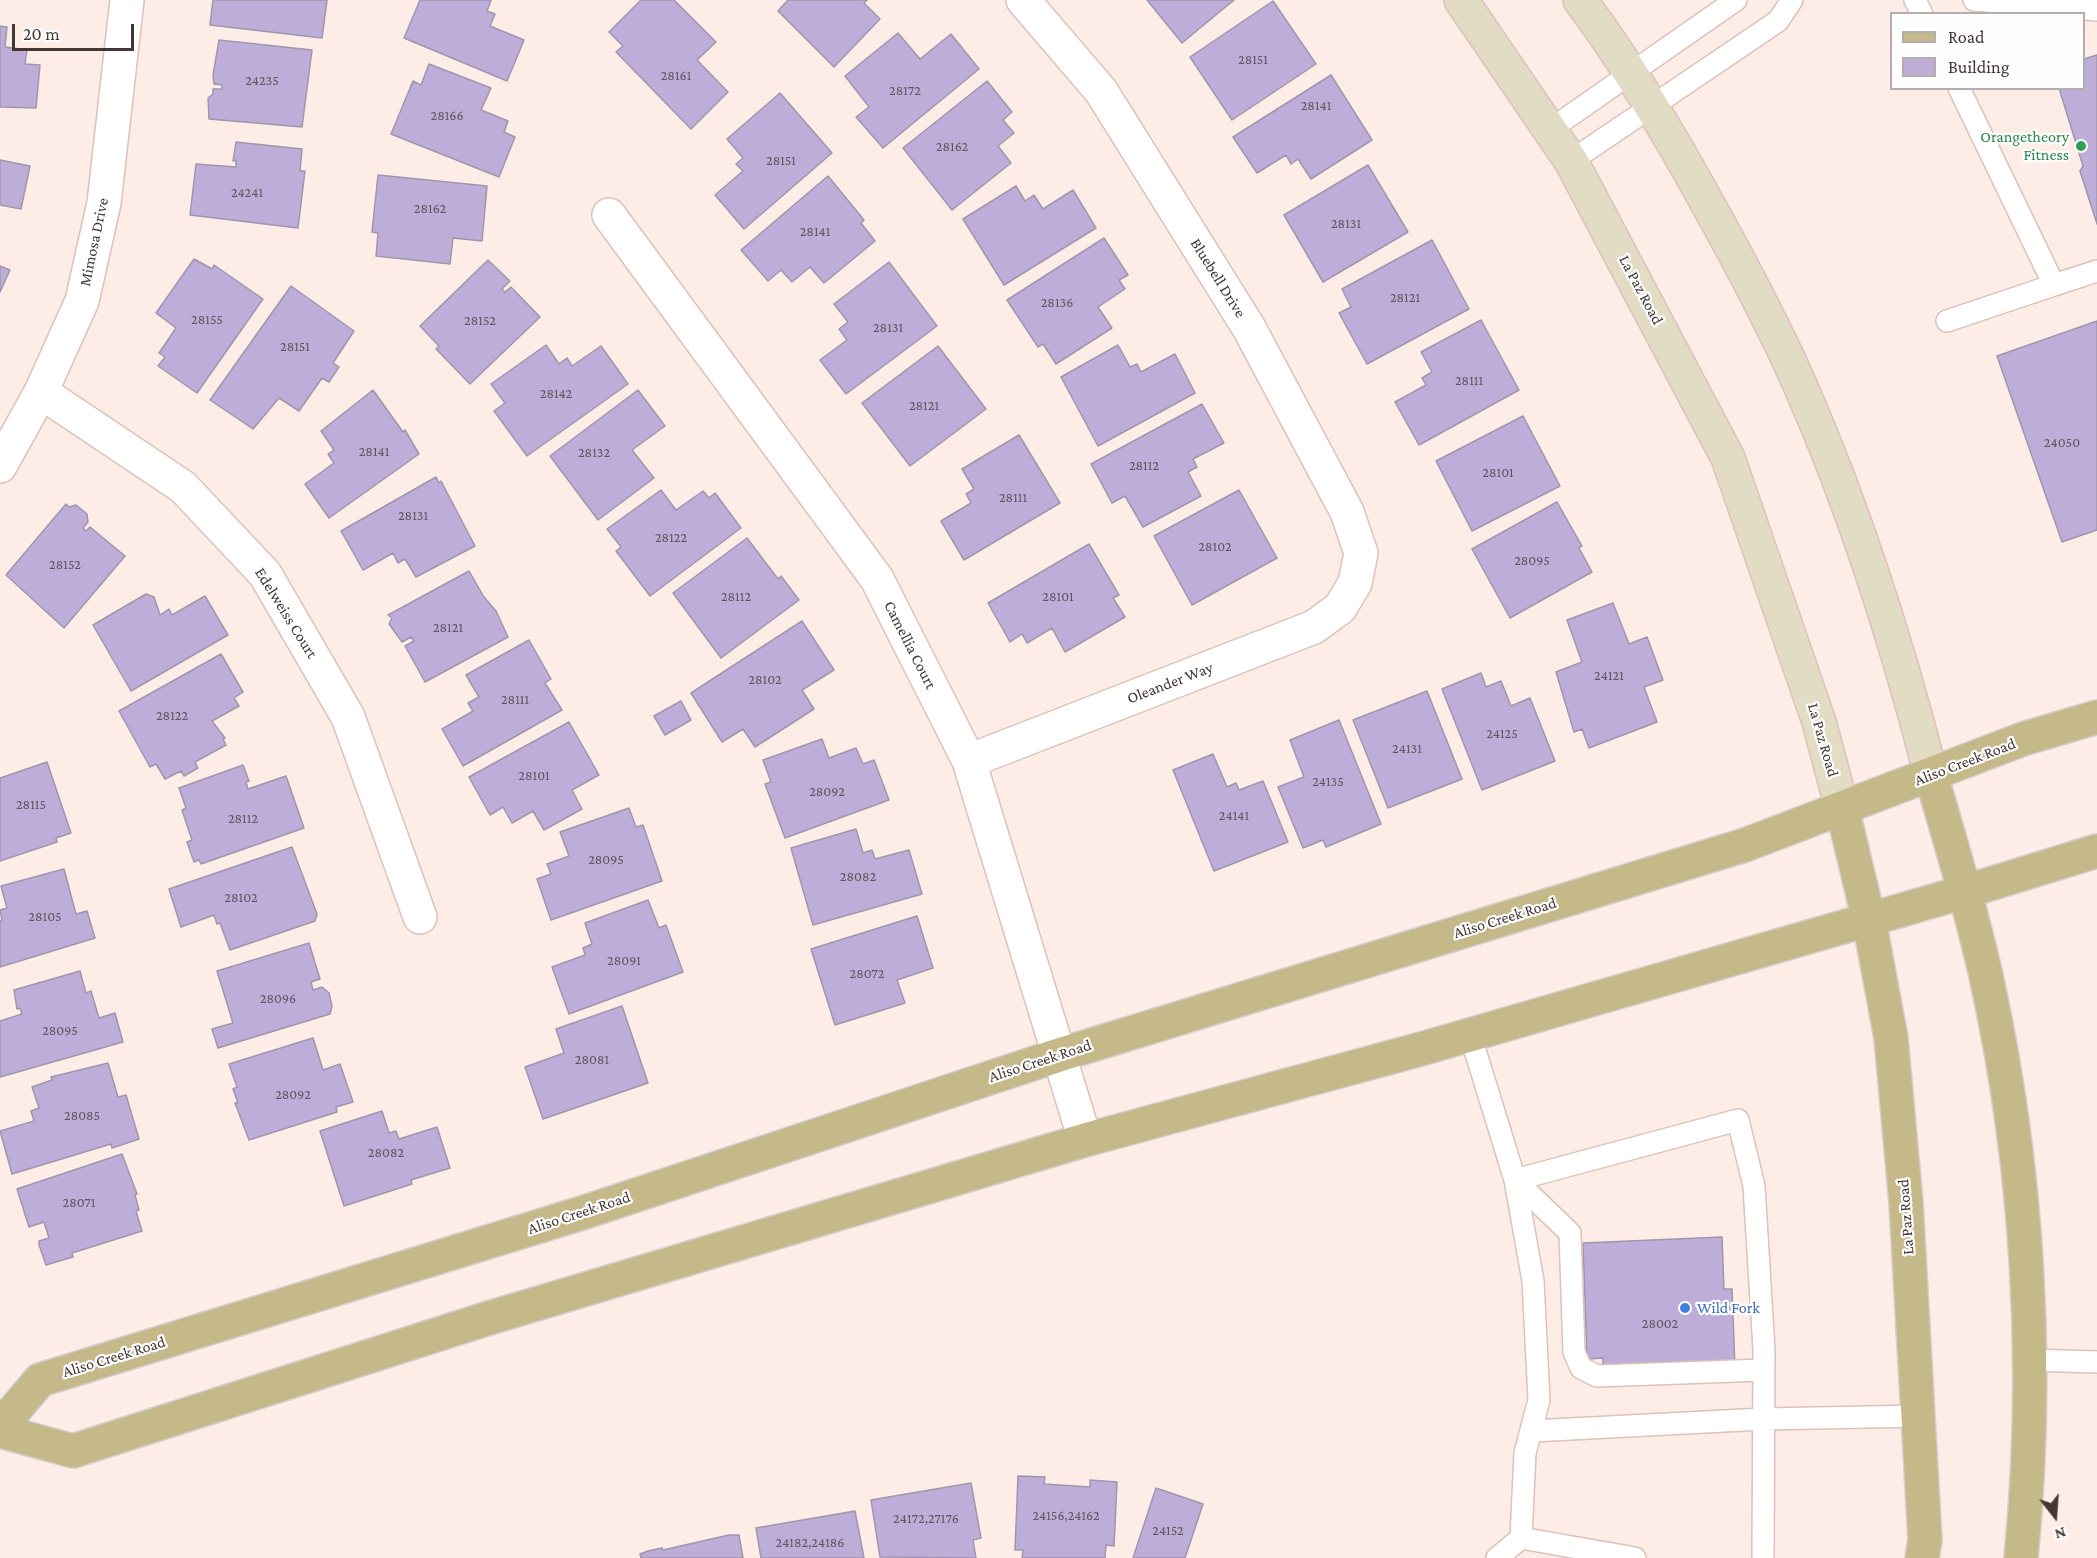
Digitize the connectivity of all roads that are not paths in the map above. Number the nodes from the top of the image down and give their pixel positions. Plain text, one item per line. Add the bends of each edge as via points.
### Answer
1 (127, 0) edge
2 (1023, 0) edge
3 (1461, 0) edge
4 (1580, 0) edge
5 (1736, 0) edge
6 (1792, 0) edge
7 (1974, 0) edge
8 (2097, 10) edge
9 (1631, 72) junction
10 (1960, 90) edge
11 (1652, 106) junction
12 (1551, 129) junction
13 (1571, 160) junction
14 (609, 215) dead end
15 (2097, 271) edge
16 (2054, 285) junction
17 (1947, 321) dead end
18 (41, 392) junction
19 (0, 466) edge
20 (1356, 583) joint
21 (2097, 717) edge
22 (969, 761) junction
23 (1931, 775) junction
24 (1842, 808) junction
25 (2097, 850) edge
26 (1964, 892) junction
27 (420, 917) dead end
28 (1869, 920) junction
29 (1470, 1034) junction
30 (1059, 1055) junction
31 (1085, 1140) junction
32 (1515, 1180) junction
33 (2030, 1360) junction
34 (2097, 1362) edge
35 (1763, 1370) junction
36 (1920, 1416) junction
37 (1763, 1419) junction
38 (0, 1429) edge
39 (1532, 1431) junction
40 (1521, 1538) junction
41 (1927, 1552) edge
42 (1497, 1558) edge
43 (1635, 1558) edge
44 (1763, 1558) edge
45 (2021, 1558) edge

1 - 18 street, Mimosa Drive via 104,203 81,301
2 - 20 street, Bluebell Drive via 1101,91 1249,328 1347,512 1361,553
3 - 12 main road, La Paz Road
4 - 9 main road
5 - 9 lane
6 - 11 lane via 1778,21
7 - 8 lane
9 - 11 main road
9 - 12 lane
10 - 16 lane
11 - 13 lane
11 - 23 main road via 1744,269 1800,385 1848,507 1903,666
12 - 13 main road, La Paz Road
13 - 24 main road, La Paz Road via 1728,458 1819,722
14 - 22 street, Camellia Court via 877,579
15 - 16 lane
16 - 17 lane
18 - 19 street, Mimosa Drive
18 - 27 street, Edelweiss Court via 183,487 265,574 348,717
20 - 22 street, Oleander Way via 1340,608 1314,627
21 - 23 main road, Aliso Creek Road
22 - 30 street, Camellia Court
23 - 24 main road, Aliso Creek Road
23 - 26 main road
24 - 28 main road, La Paz Road
24 - 30 main road, Aliso Creek Road via 1745,845
25 - 26 main road, Aliso Creek Road
26 - 28 main road, Aliso Creek Road
26 - 33 main road via 1986,976 2020,1180
28 - 29 main road, Aliso Creek Road
28 - 36 main road, La Paz Road via 1891,1038
29 - 31 main road, Aliso Creek Road
29 - 32 lane
30 - 31 street, Camellia Court
30 - 38 main road, Aliso Creek Road via 570,1216 40,1380
31 - 38 main road, Aliso Creek Road via 489,1318 73,1451
32 - 35 lane via 1570,1233 1574,1352 1581,1368 1598,1376
32 - 35 lane via 1738,1120 1754,1186
32 - 39 lane via 1533,1281 1539,1400
33 - 34 lane
33 - 45 main road via 2030,1474
35 - 37 lane
36 - 37 lane
36 - 41 main road, La Paz Road
37 - 39 lane
37 - 44 lane
39 - 40 lane via 1525,1453
40 - 42 lane
40 - 43 lane

